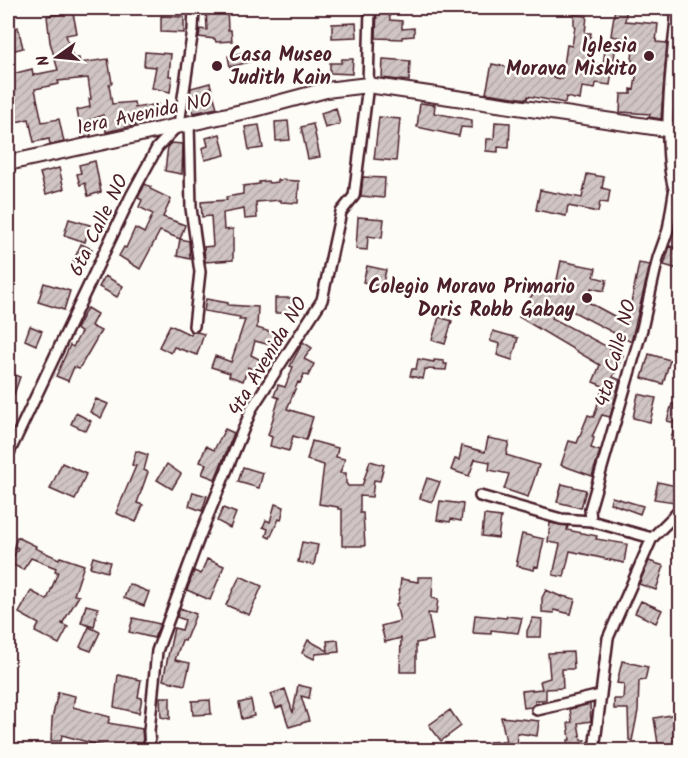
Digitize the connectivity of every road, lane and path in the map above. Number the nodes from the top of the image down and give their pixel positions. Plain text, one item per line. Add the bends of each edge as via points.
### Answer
1 (194, 8) edge
2 (370, 8) edge
3 (677, 8) edge
4 (368, 85) junction
5 (184, 123) junction
6 (674, 130) edge
7 (8, 163) edge
8 (674, 193) junction
9 (681, 204) edge
10 (194, 326) dead end
11 (8, 455) edge
12 (480, 496) dead end
13 (681, 510) edge
14 (591, 521) junction
15 (652, 538) junction
16 (601, 695) junction
17 (537, 710) dead end
18 (150, 750) edge
19 (594, 750) edge

1 - 5 street
2 - 4 street, 4ta Avenida NO
3 - 6 street
4 - 5 street, 1era Avenida NO via 326,90
4 - 6 street, 1era Avenida NO
4 - 18 street, 4ta Avenida NO via 354,196 341,212 322,300 252,408 157,651
5 - 7 street, 1era Avenida NO
5 - 10 street via 200,272
5 - 11 street, 6ta Calle NO via 157,148 131,196
6 - 8 street
8 - 9 street
8 - 14 street, 4ta Calle NO via 642,329 592,500
12 - 14 street via 561,519
13 - 15 street
14 - 15 street
15 - 16 street via 608,639
16 - 17 street
16 - 19 street

